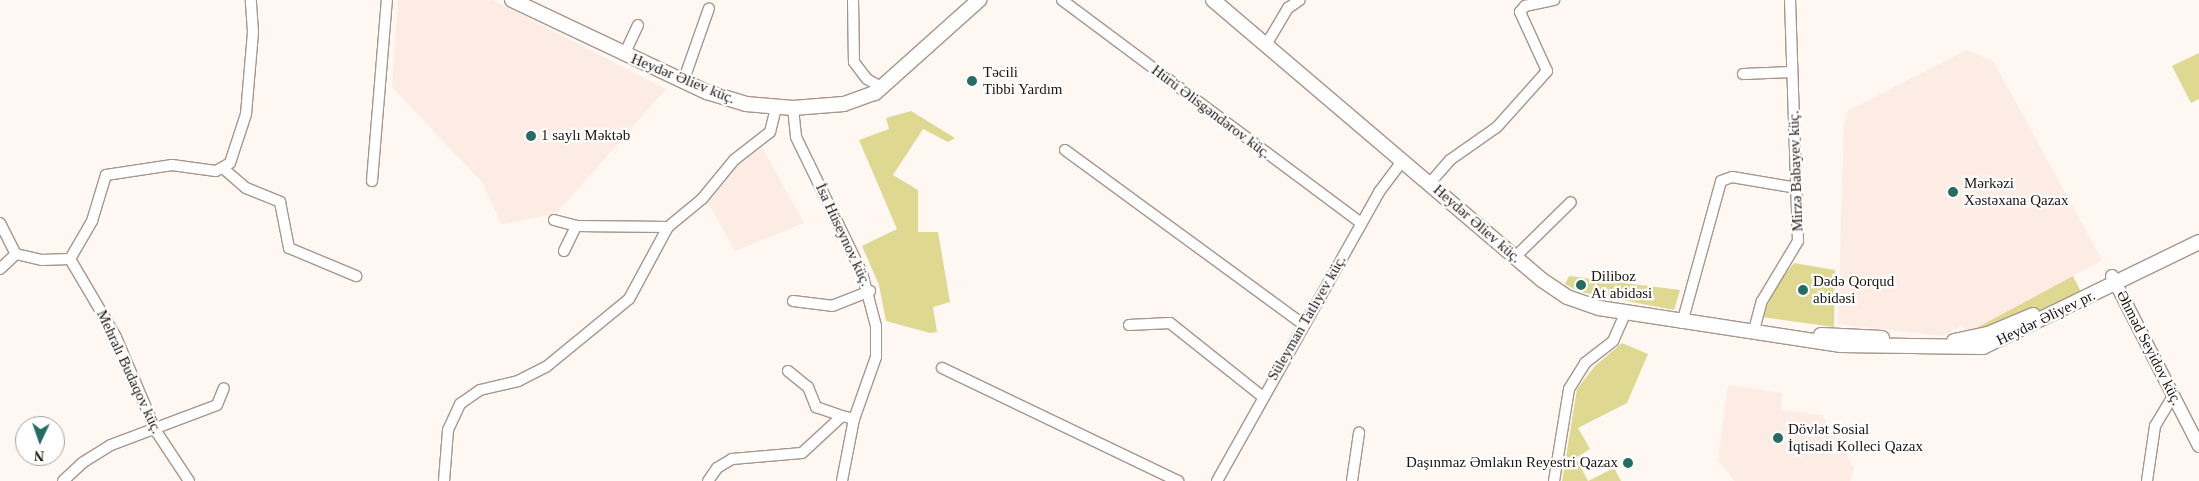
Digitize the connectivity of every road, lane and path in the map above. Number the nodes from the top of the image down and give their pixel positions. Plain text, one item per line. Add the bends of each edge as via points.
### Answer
1 (251, 0) edge
2 (387, 0) edge
3 (853, 0) edge
4 (979, 0) edge
5 (1062, 0) edge
6 (1213, 0) edge
7 (1300, 0) edge
8 (1554, 0) edge
9 (1790, 0) edge
10 (518, 2) edge
11 (710, 8) dead end
12 (638, 25) dead end
13 (1266, 44) junction
14 (624, 55) junction
15 (1792, 72) junction
16 (1743, 74) dead end
17 (683, 82) junction
18 (882, 87) junction
19 (776, 108) junction
20 (793, 108) junction
21 (1066, 150) dead end
22 (1403, 160) junction
23 (224, 169) junction
24 (372, 181) dead end
25 (1430, 183) junction
26 (1797, 188) junction
27 (1571, 202) dead end
28 (554, 220) dead end
29 (0, 223) edge
30 (1361, 223) junction
31 (576, 226) junction
32 (668, 227) junction
33 (2199, 231) edge
34 (2199, 242) edge
35 (564, 251) dead end
36 (16, 254) junction
37 (1515, 257) junction
38 (70, 259) junction
39 (0, 269) edge
40 (356, 276) dead end
41 (2115, 280) junction
42 (870, 291) junction
43 (794, 301) dead end
44 (1625, 314) junction
45 (1682, 323) junction
46 (1303, 324) junction
47 (1129, 325) dead end
48 (1754, 330) junction
49 (942, 368) dead end
50 (788, 371) dead end
51 (224, 388) dead end
52 (2173, 396) junction
53 (1263, 397) junction
54 (842, 416) junction
55 (854, 419) junction
56 (156, 431) junction
57 (1359, 433) dead end
58 (2199, 446) edge
59 (63, 481) edge
60 (189, 481) edge
61 (444, 481) edge
62 (708, 481) edge
63 (842, 481) edge
64 (1178, 481) edge
65 (1217, 481) edge
66 (1352, 481) edge
67 (1554, 481) edge
68 (2147, 481) edge

1 - 23 street via 253,32 246,114 237,152
2 - 24 street
3 - 18 street via 854,62 867,79
4 - 18 main road, Heydər Əliev küç.
5 - 30 street, Hürü Əlisgəndərov küç.
6 - 13 main road, Heydər Əliev küç.
7 - 13 street via 1288,8
8 - 25 street via 1525,6 1520,12 1547,71 1497,127 1450,160
9 - 15 street, Mirzə Babayev küç.
10 - 14 main road, Heydər Əliev küç.
11 - 17 street
12 - 14 street
13 - 22 main road, Heydər Əliev küç.
14 - 17 main road, Heydər Əliev küç.
15 - 16 street
15 - 26 street, Mirzə Babayev küç.
17 - 19 main road, Heydər Əliev küç. via 746,104
18 - 20 main road, Heydər Əliev küç. via 857,101
19 - 20 main road, Heydər Əliev küç.
19 - 32 street via 770,132 734,160 702,199
20 - 42 street, İsa Hüseynov küç. via 796,137
21 - 46 street
22 - 25 main road, Heydər Əliev küç.
22 - 30 street, Süleyman Tatlıyev küç.
23 - 38 street via 167,166 106,175 92,221
23 - 40 street via 246,188 280,202 289,248
25 - 37 main road, Heydər Əliev küç.
26 - 45 street via 1732,177 1721,181
26 - 48 street, Mirzə Babayev küç. via 1796,250 1767,291
27 - 37 street
28 - 31 street
29 - 36 street
30 - 46 street, Süleyman Tatlıyev küç.
31 - 32 street
31 - 35 street
32 - 61 street via 629,299 546,367 518,381 480,390 460,404 448,430
33 - 41 main road
34 - 41 main road
36 - 38 street via 42,260
36 - 39 street
37 - 44 main road, Heydər Əliev küç. via 1567,297
38 - 56 street, Mehralı Budaqov küç. via 116,337
41 - 48 main road, Heydər Əliev küç. via 2008,327 1961,341 1793,336
41 - 52 street, Əhməd Seyidov küç.
42 - 43 street via 832,306
42 - 55 street, İsa Hüseynov küç. via 876,356
44 - 45 main road, Heydər Əliev küç.
44 - 67 street via 1613,341 1585,363 1569,389
45 - 48 main road, Heydər Əliev küç.
46 - 53 street, Süleyman Tatlıyev küç.
47 - 53 street via 1170,323
49 - 64 street
50 - 54 street via 808,388 816,407
51 - 56 street via 217,405
52 - 58 street, Əhməd Seyidov küç.
52 - 68 street via 2159,413
53 - 65 street, Süleyman Tatlıyev küç.
54 - 55 street
54 - 62 street via 802,453 732,459 717,468
55 - 63 street, İsa Hüseynov küç.
56 - 59 street via 95,454
56 - 60 street, Mehralı Budaqov küç.
57 - 66 street

